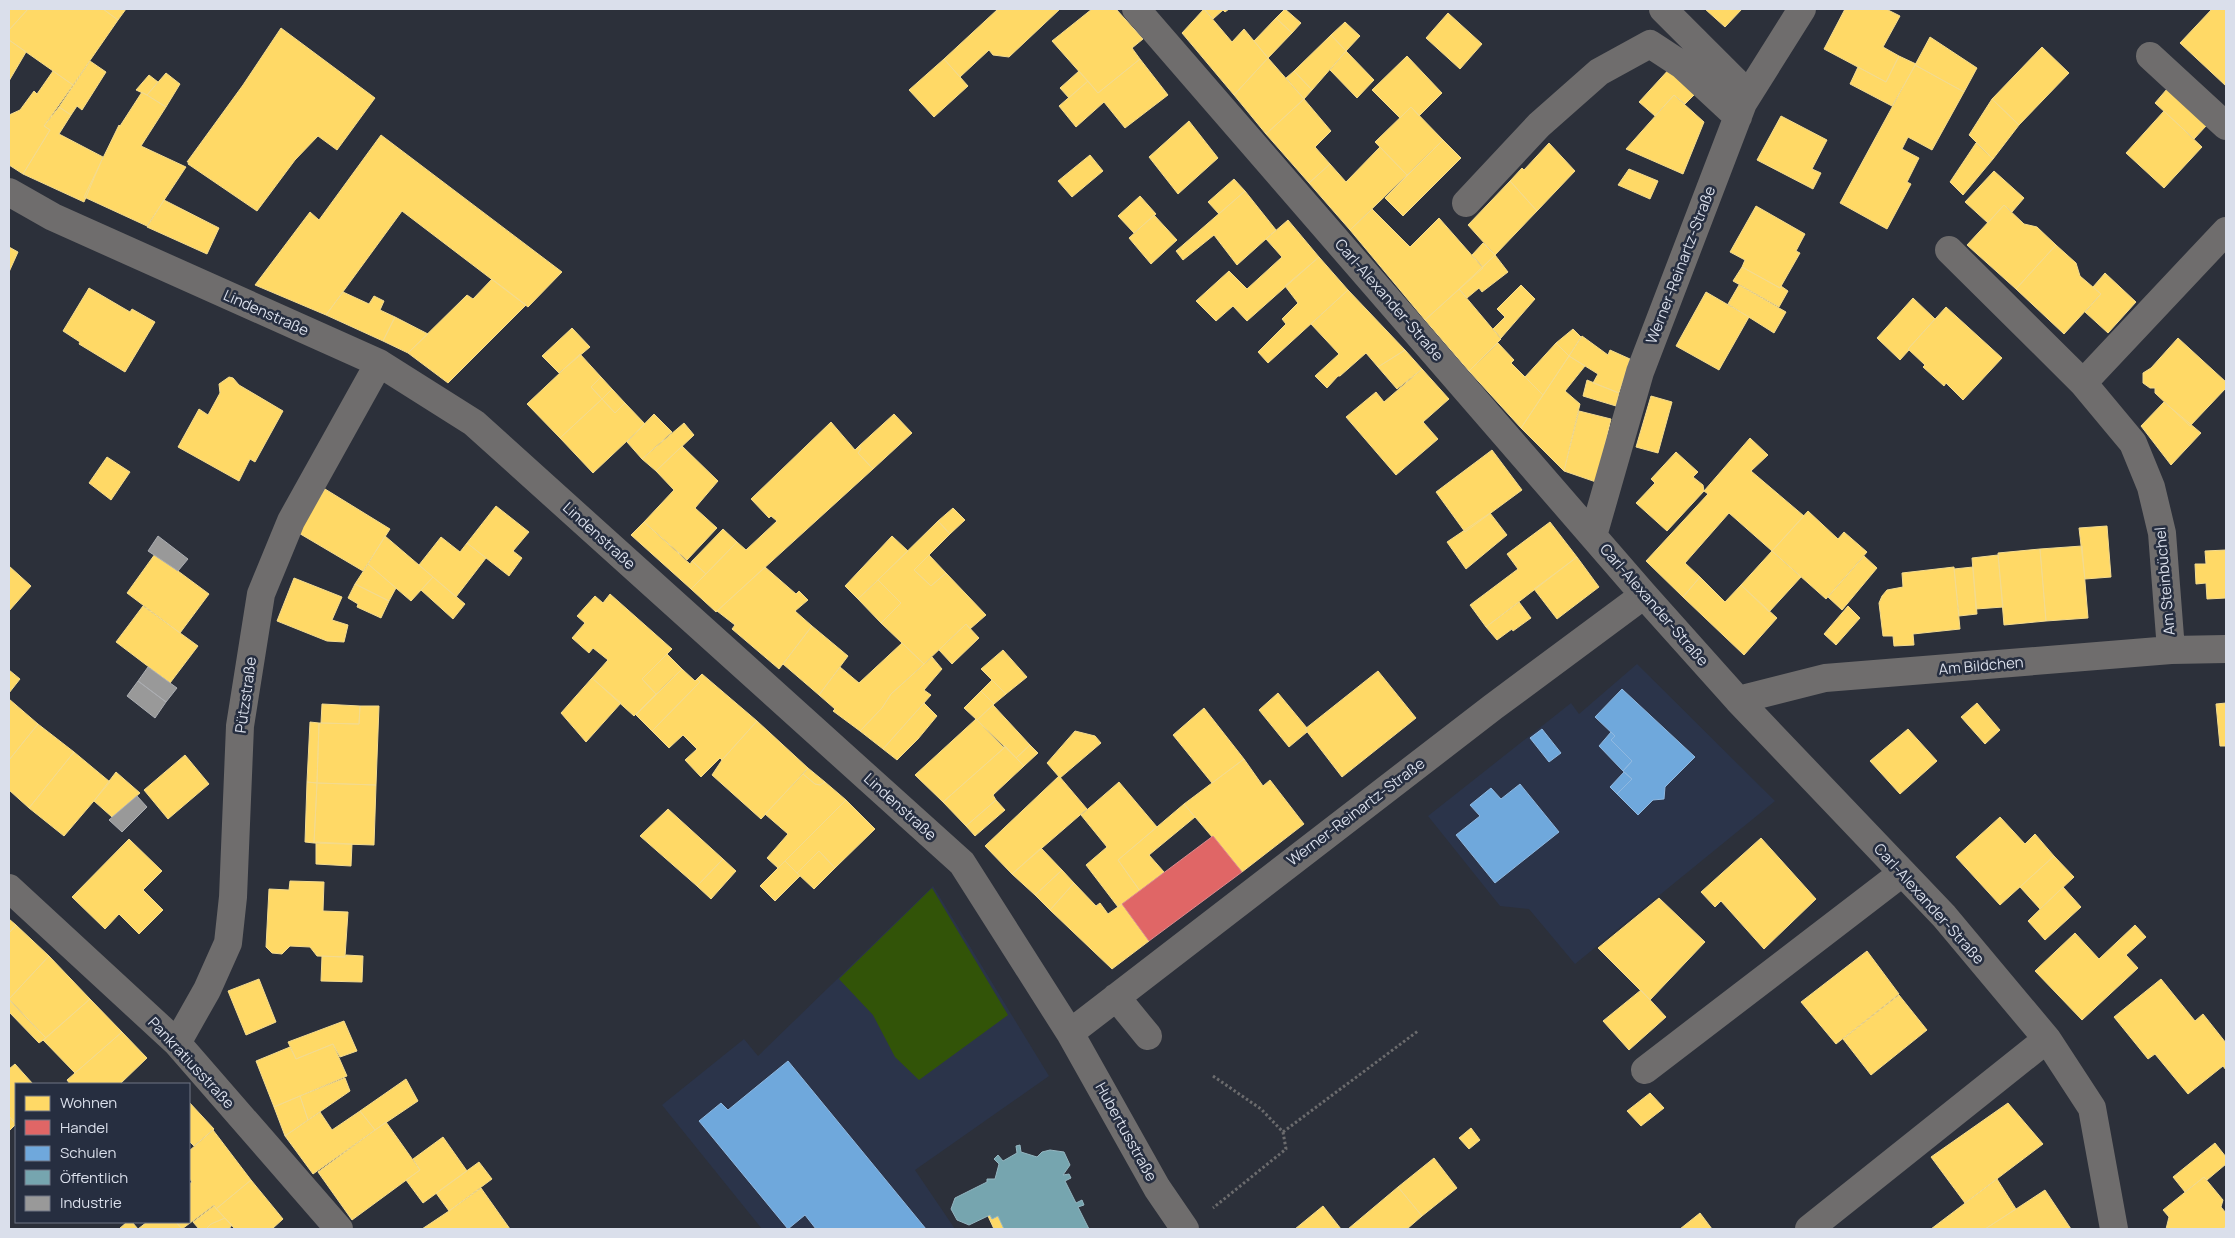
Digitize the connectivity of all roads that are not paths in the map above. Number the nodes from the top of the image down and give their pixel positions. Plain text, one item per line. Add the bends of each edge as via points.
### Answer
1 (1136, 9) edge
2 (1664, 9) edge
3 (1802, 9) edge
4 (2150, 56) dead end
5 (1743, 105) junction
6 (2226, 126) edge
7 (9, 192) edge
8 (1466, 203) dead end
9 (2226, 231) edge
10 (1949, 250) dead end
11 (380, 363) junction
12 (2083, 383) junction
13 (1593, 536) junction
14 (1644, 595) junction
15 (2226, 649) edge
16 (2171, 650) junction
17 (1738, 700) junction
18 (1902, 873) junction
19 (9, 888) edge
20 (1116, 997) junction
21 (1070, 1033) junction
22 (1148, 1036) dead end
23 (2047, 1039) junction
24 (177, 1043) junction
25 (1645, 1070) dead end
26 (338, 1229) edge
27 (1185, 1229) edge
28 (1809, 1229) edge
29 (2114, 1229) edge

1 - 13 street, Carl-Alexander-Straße
2 - 5 street
3 - 5 street, Werner-Reinartz-Straße
4 - 6 street
5 - 8 street via 1650,44 1599,72 1539,125
5 - 13 street, Werner-Reinartz-Straße via 1640,372
7 - 11 street, Lindenstraße via 52,217
9 - 12 street
10 - 12 street, Am Steinbüchel
11 - 21 street, Lindenstraße via 474,423 962,863
11 - 24 street, Pützstraße via 291,521 262,594 240,726 228,944
12 - 16 street, Am Steinbüchel via 2133,444 2151,487 2162,533
13 - 14 street, Carl-Alexander-Straße
14 - 17 street, Carl-Alexander-Straße
14 - 20 street, Werner-Reinartz-Straße
15 - 16 street, Am Bildchen
16 - 17 street, Am Bildchen via 1825,678
17 - 18 street, Carl-Alexander-Straße
18 - 23 street, Carl-Alexander-Straße via 1944,916
18 - 25 street
19 - 24 street, Pankratiusstraße
20 - 21 street, Werner-Reinartz-Straße
20 - 22 street
21 - 27 street, Hubertusstraße via 1157,1188
23 - 28 street
23 - 29 street, Carl-Alexander-Straße via 2092,1108
24 - 26 street, Pankratiusstraße

